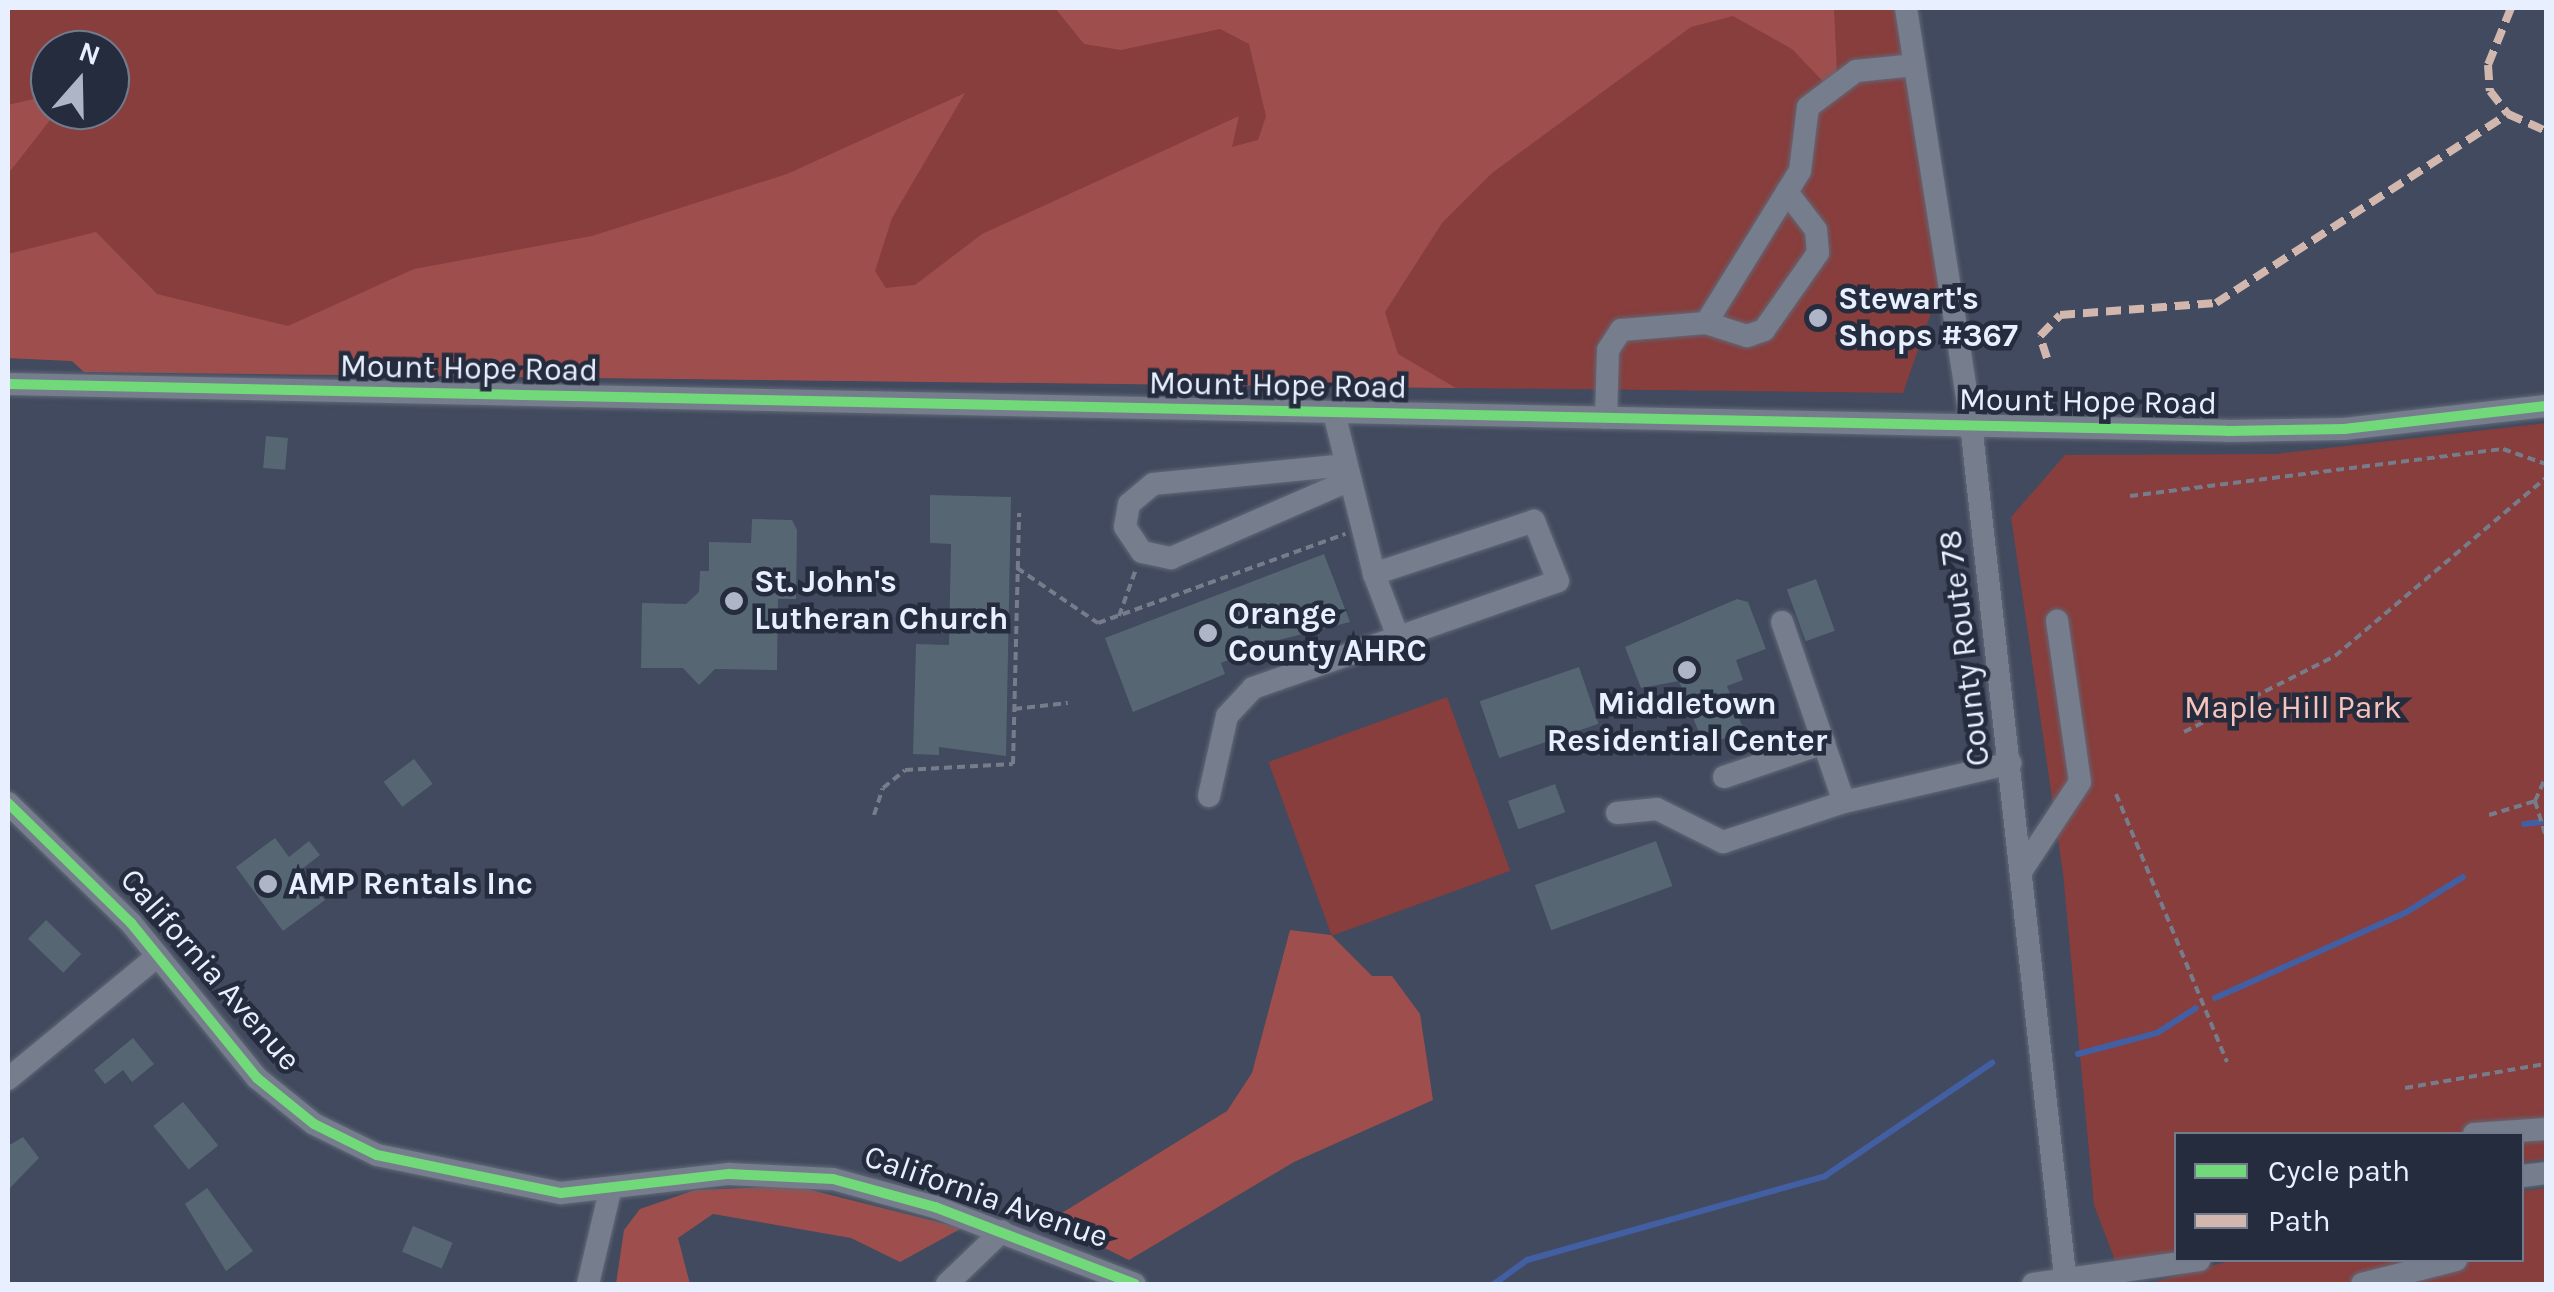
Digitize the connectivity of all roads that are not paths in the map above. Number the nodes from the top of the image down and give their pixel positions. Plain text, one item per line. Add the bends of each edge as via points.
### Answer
1 (1906, 8) edge
2 (1916, 66) junction
3 (1787, 192) junction
4 (1706, 323) junction
5 (8, 384) edge
6 (2546, 406) edge
7 (1334, 412) junction
8 (1606, 418) junction
9 (1971, 424) junction
10 (1348, 473) junction
11 (1374, 574) junction
12 (2057, 620) dead end
13 (1782, 622) dead end
14 (1398, 637) junction
15 (1824, 743) junction
16 (2010, 763) junction
17 (1724, 777) dead end
18 (1209, 796) dead end
19 (8, 802) edge
20 (1844, 802) junction
21 (1617, 813) dead end
22 (2022, 870) junction
23 (158, 956) junction
24 (8, 1078) edge
25 (2546, 1129) edge
26 (2503, 1132) edge
27 (610, 1191) junction
28 (1002, 1231) junction
29 (2187, 1262) edge
30 (2448, 1262) edge
31 (2066, 1283) edge
32 (588, 1284) edge
33 (947, 1284) edge
34 (1136, 1284) edge
35 (2034, 1284) edge
36 (2362, 1284) edge

1 - 2 street, County Route 78
2 - 3 street via 1831,81 1808,107 1800,171
2 - 9 street, County Route 78
3 - 4 street
3 - 4 street via 1816,230 1818,252 1764,330 1747,336
4 - 8 street via 1621,330 1608,350
5 - 7 street, Mount Hope Road
6 - 9 street, Mount Hope Road via 2344,429
7 - 8 street, Mount Hope Road
7 - 10 street
8 - 9 street, Mount Hope Road
9 - 16 street, County Route 78
10 - 10 street via 1142,488 1124,520 1142,552 1171,558
10 - 11 street
11 - 14 street
11 - 14 street via 1534,521 1558,581
12 - 22 street via 2080,782
13 - 15 street
14 - 18 street via 1238,699
15 - 17 street
15 - 20 street
16 - 20 street
16 - 22 street, County Route 78
19 - 23 street, California Avenue
20 - 21 street via 1724,842 1656,809
22 - 31 street, County Route 78
23 - 24 street
23 - 27 street, California Avenue via 257,1078 344,1141 481,1183
25 - 26 street
27 - 28 street, California Avenue via 794,1175 868,1187
27 - 32 street
28 - 33 street
28 - 34 street, California Avenue
29 - 31 street
30 - 36 street
31 - 35 street

